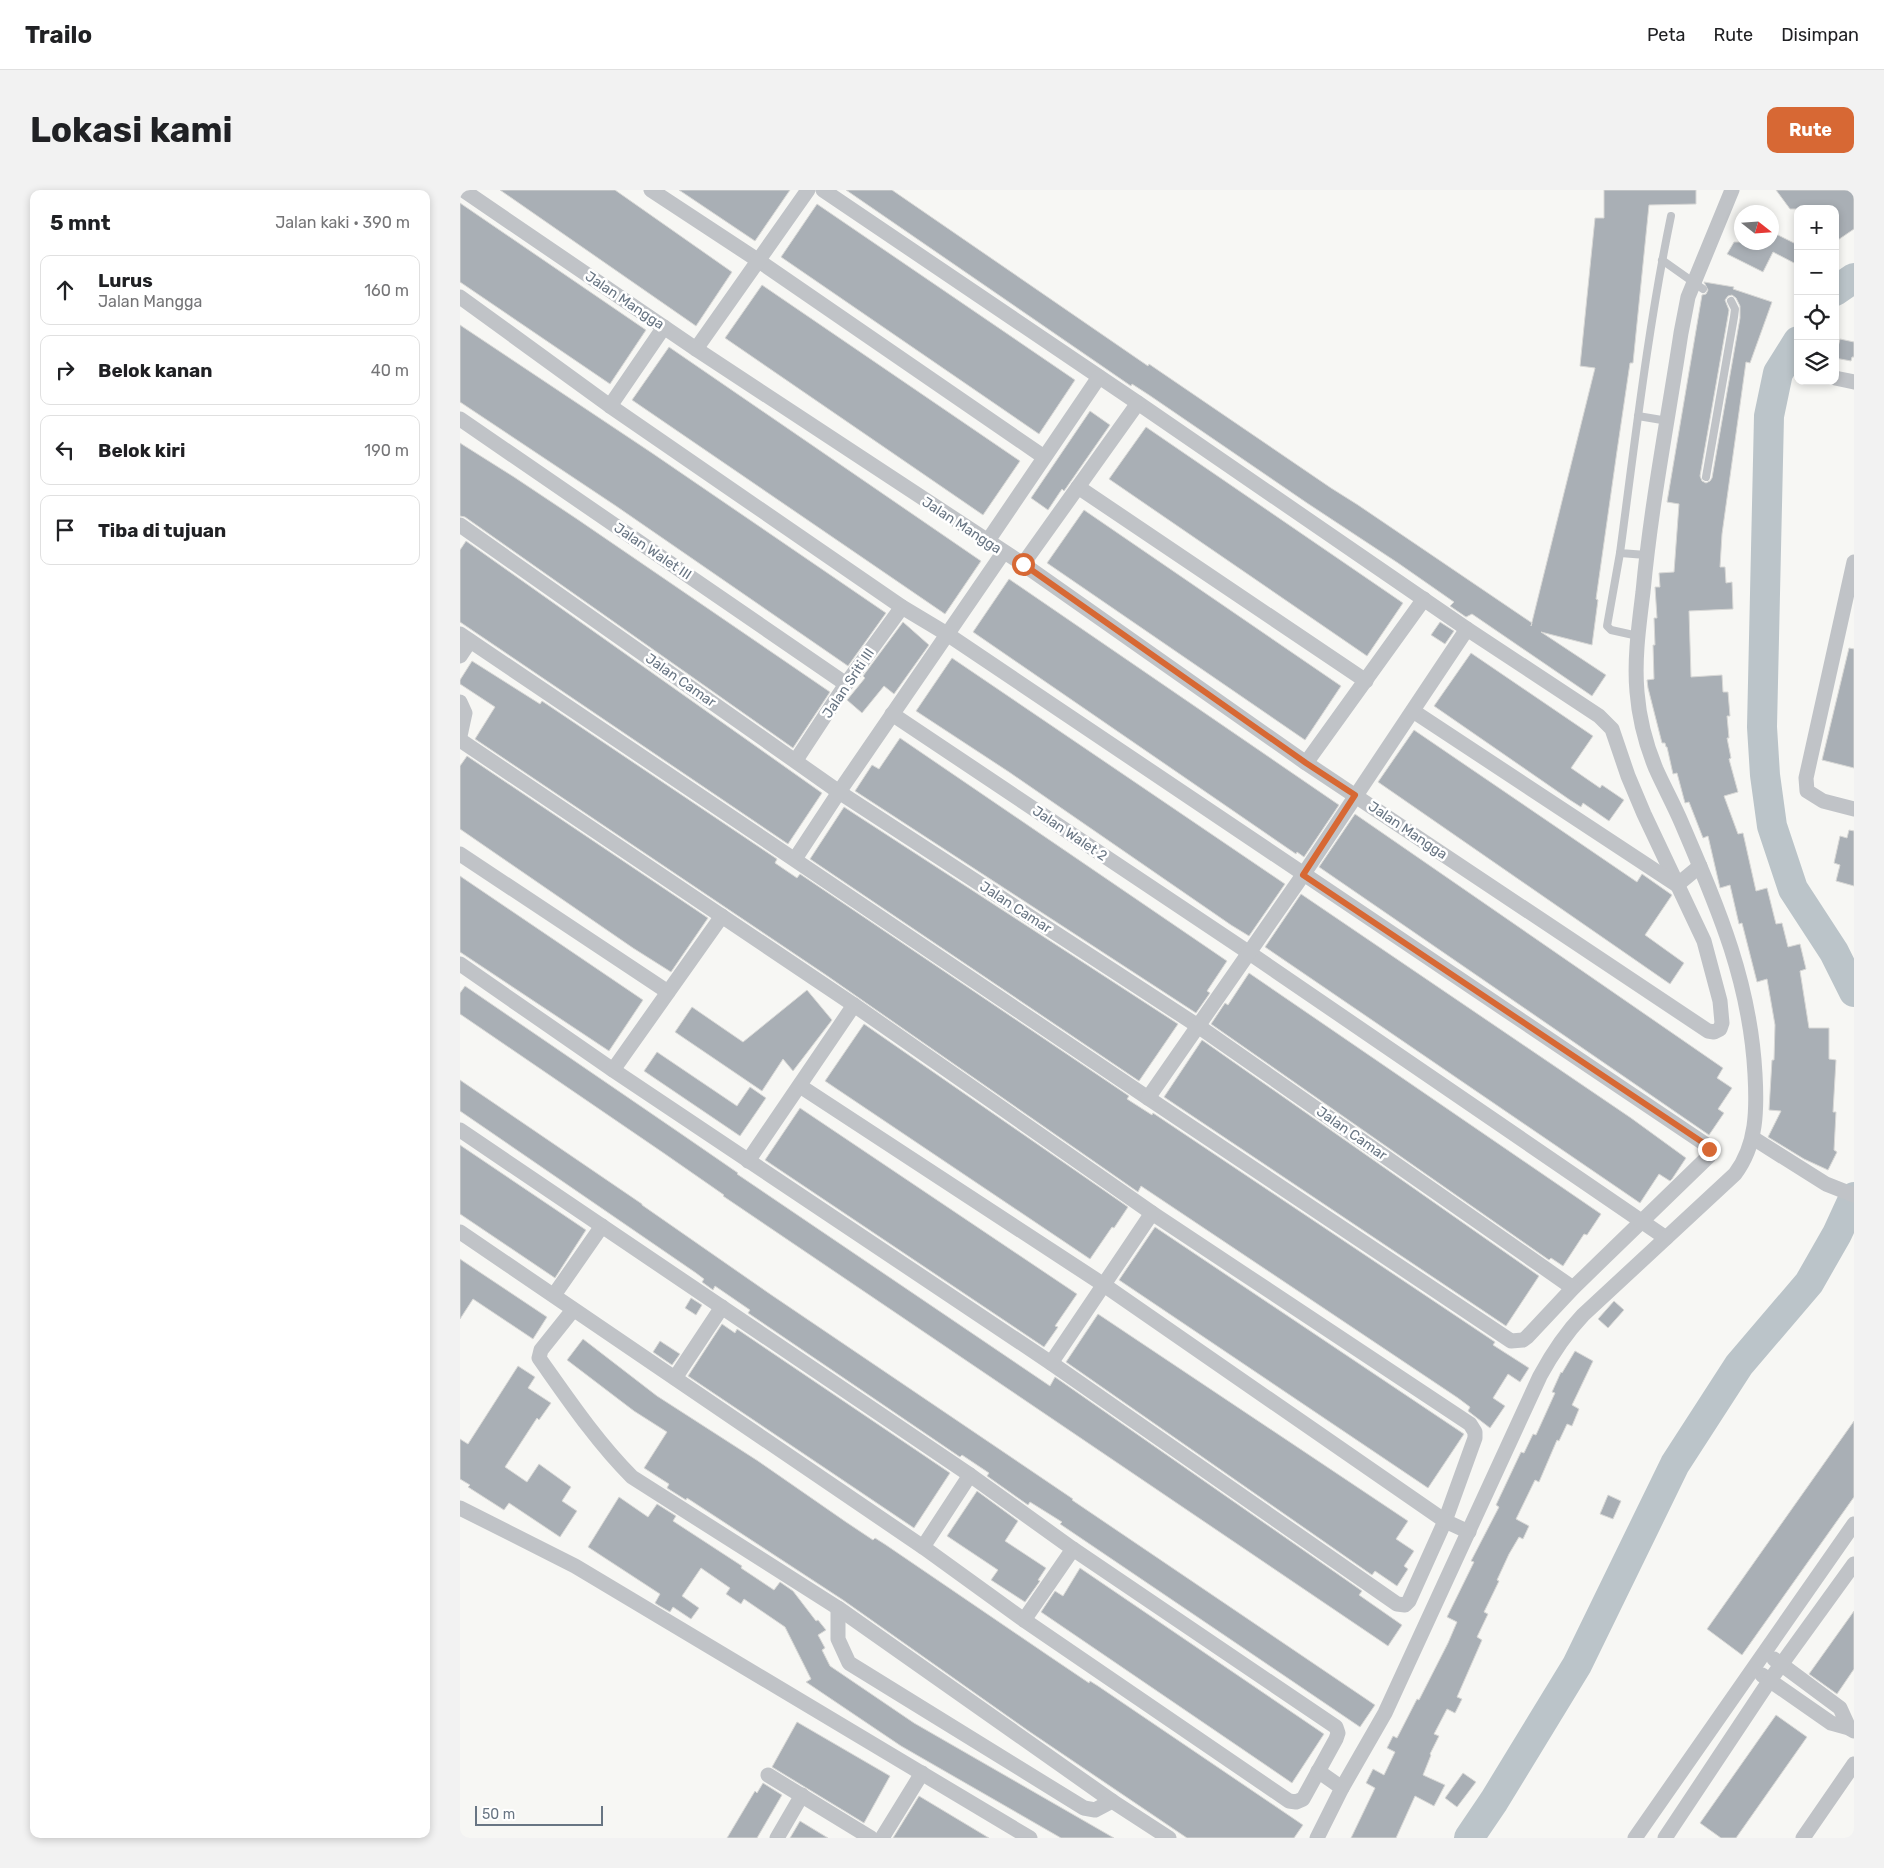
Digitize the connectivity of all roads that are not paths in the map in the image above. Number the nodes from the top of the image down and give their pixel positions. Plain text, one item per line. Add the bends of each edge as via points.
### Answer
1 (463, 190) edge
2 (651, 190) edge
3 (808, 190) edge
4 (823, 190) edge
5 (1732, 190) edge
6 (1671, 216) dead end
7 (1662, 260) junction
8 (759, 261) junction
9 (1698, 286) junction
10 (460, 297) edge
11 (1731, 301) dead end
12 (664, 326) junction
13 (696, 349) junction
14 (1098, 377) junction
15 (1839, 379) edge
16 (1854, 382) edge
17 (1138, 403) junction
18 (610, 406) junction
19 (1638, 416) junction
20 (460, 419) edge
21 (1668, 421) junction
22 (1044, 457) junction
23 (1706, 477) dead end
24 (1078, 487) junction
25 (460, 525) edge
26 (987, 542) junction
27 (1004, 552) junction
28 (1620, 553) junction
29 (1646, 555) junction
30 (1854, 562) edge
31 (1023, 564) junction
32 (1424, 599) junction
33 (902, 607) junction
34 (1467, 629) junction
35 (947, 634) junction
36 (1638, 636) junction
37 (465, 638) edge
38 (460, 656) edge
39 (1366, 680) junction
40 (846, 684) junction
41 (460, 702) edge
42 (1413, 711) junction
43 (892, 714) junction
44 (460, 736) edge
45 (460, 740) edge
46 (796, 760) junction
47 (1306, 763) junction
48 (839, 792) junction
49 (1355, 795) junction
50 (1854, 809) edge
51 (460, 854) edge
52 (795, 859) junction
53 (1700, 866) junction
54 (1303, 875) junction
55 (1676, 885) junction
56 (722, 916) junction
57 (1248, 952) junction
58 (460, 964) edge
59 (668, 992) junction
60 (854, 1005) junction
61 (1198, 1026) junction
62 (613, 1070) junction
63 (800, 1086) junction
64 (1148, 1098) junction
65 (460, 1130) edge
66 (1753, 1138) junction
67 (748, 1161) junction
68 (1854, 1195) edge
69 (1152, 1213) junction
70 (1643, 1222) junction
71 (602, 1226) junction
72 (460, 1232) edge
73 (1666, 1238) junction
74 (1104, 1285) junction
75 (1573, 1288) junction
76 (554, 1295) junction
77 (722, 1307) junction
78 (573, 1310) junction
79 (1051, 1362) junction
80 (675, 1378) junction
81 (970, 1476) junction
82 (460, 1508) edge
83 (1445, 1520) junction
84 (1854, 1524) edge
85 (1469, 1532) junction
86 (923, 1547) junction
87 (1073, 1549) junction
88 (1854, 1564) edge
89 (838, 1608) junction
90 (1024, 1620) junction
91 (1764, 1653) junction
92 (1782, 1664) junction
93 (1752, 1669) junction
94 (1770, 1680) junction
95 (1852, 1729) edge
96 (1854, 1764) edge
97 (1318, 1771) junction
98 (922, 1773) junction
99 (768, 1775) dead end
100 (1342, 1788) junction
101 (802, 1795) junction
102 (1662, 1799) junction
103 (1112, 1802) junction
104 (1682, 1813) junction
105 (777, 1838) edge
106 (871, 1838) edge
107 (882, 1838) edge
108 (1030, 1838) edge
109 (1169, 1838) edge
110 (1317, 1838) edge
111 (1635, 1838) edge
112 (1665, 1838) edge
113 (1803, 1838) edge

1 - 12 street, Jalan Mangga
2 - 8 street
3 - 8 street
4 - 14 street
5 - 9 street
6 - 7 lane
7 - 9 lane
7 - 19 lane
8 - 13 street
8 - 22 street
9 - 21 street via 1688,297
10 - 18 street
11 - 23 lane via 1734,317
12 - 13 street, Jalan Mangga
12 - 18 street
13 - 26 street, Jalan Mangga
14 - 17 street
14 - 22 street
15 - 16 street
17 - 24 street
17 - 32 street
18 - 33 street
19 - 21 lane
19 - 28 lane
20 - 40 street, Jalan Walet III
21 - 29 street
22 - 26 street
24 - 31 street
24 - 39 street
25 - 46 street, Jalan Camar
26 - 27 street, Jalan Mangga
27 - 31 street, Jalan Mangga
27 - 35 street
28 - 29 lane
28 - 36 lane via 1607,626 1611,630
29 - 36 street
30 - 50 street via 1806,778 1807,791 1816,797
31 - 47 street, Jalan Mangga
32 - 34 street
32 - 39 street
33 - 35 street
33 - 40 street, Jalan Sriti III
34 - 42 street
34 - 55 street via 1599,716 1612,729 1628,776
35 - 43 street
35 - 54 street
36 - 53 street via 1637,692 1645,734 1656,768
37 - 38 street
37 - 52 street
39 - 47 street
40 - 46 street, Jalan Sriti III
41 - 44 street via 465,713
42 - 49 street
42 - 55 street
43 - 48 street
43 - 57 street, Jalan Walet 2
45 - 56 street
46 - 48 street, Jalan Camar
47 - 49 street, Jalan Mangga
48 - 52 street
48 - 61 street, Jalan Camar
49 - 54 street
49 - 55 street, Jalan Mangga via 1714,1032 1722,1023 1720,1001 1704,941
51 - 59 street
52 - 64 street
53 - 55 street
53 - 66 street via 1722,917 1747,1008 1756,1087
54 - 57 street
54 - 70 street via 1708,1146 1708,1158
56 - 59 street
56 - 60 street
57 - 61 street
57 - 70 street, Jalan Walet 2
58 - 62 street
59 - 62 street
60 - 63 street
60 - 69 street
61 - 64 street
61 - 75 street, Jalan Camar
62 - 67 street
63 - 67 street
63 - 74 street
64 - 75 street via 1511,1341 1527,1337
65 - 71 street
66 - 68 street via 1826,1184
66 - 73 street via 1735,1174
67 - 79 street
69 - 74 street
69 - 83 street via 1474,1428 1474,1438
70 - 73 street, Jalan Walet 2
70 - 75 street
71 - 76 street
71 - 77 street
72 - 76 street
73 - 85 street via 1563,1336 1540,1376
74 - 79 street
74 - 83 street
76 - 78 street
77 - 80 street
77 - 81 street
78 - 80 street
78 - 89 street via 541,1350 539,1358 623,1468 642,1485
79 - 83 street via 1397,1604 1405,1605 1409,1601
80 - 86 street
81 - 86 street
81 - 87 street
82 - 98 street via 575,1566
83 - 85 street
84 - 91 street
85 - 100 street via 1386,1712
86 - 90 street
87 - 90 street
87 - 97 street via 1336,1728 1336,1739
88 - 92 street
89 - 103 street
89 - 103 street via 838,1639 849,1663 1084,1808 1095,1810
90 - 97 street via 1290,1801 1303,1799
91 - 92 street
91 - 93 street
92 - 94 street
92 - 95 street via 1840,1708
93 - 94 street
93 - 102 street
94 - 95 street via 1832,1723
94 - 104 street
96 - 113 street
97 - 100 street
98 - 107 street
98 - 108 street
99 - 101 street
100 - 110 street
101 - 105 street
101 - 106 street
102 - 104 street
102 - 111 street
103 - 109 street
104 - 112 street

